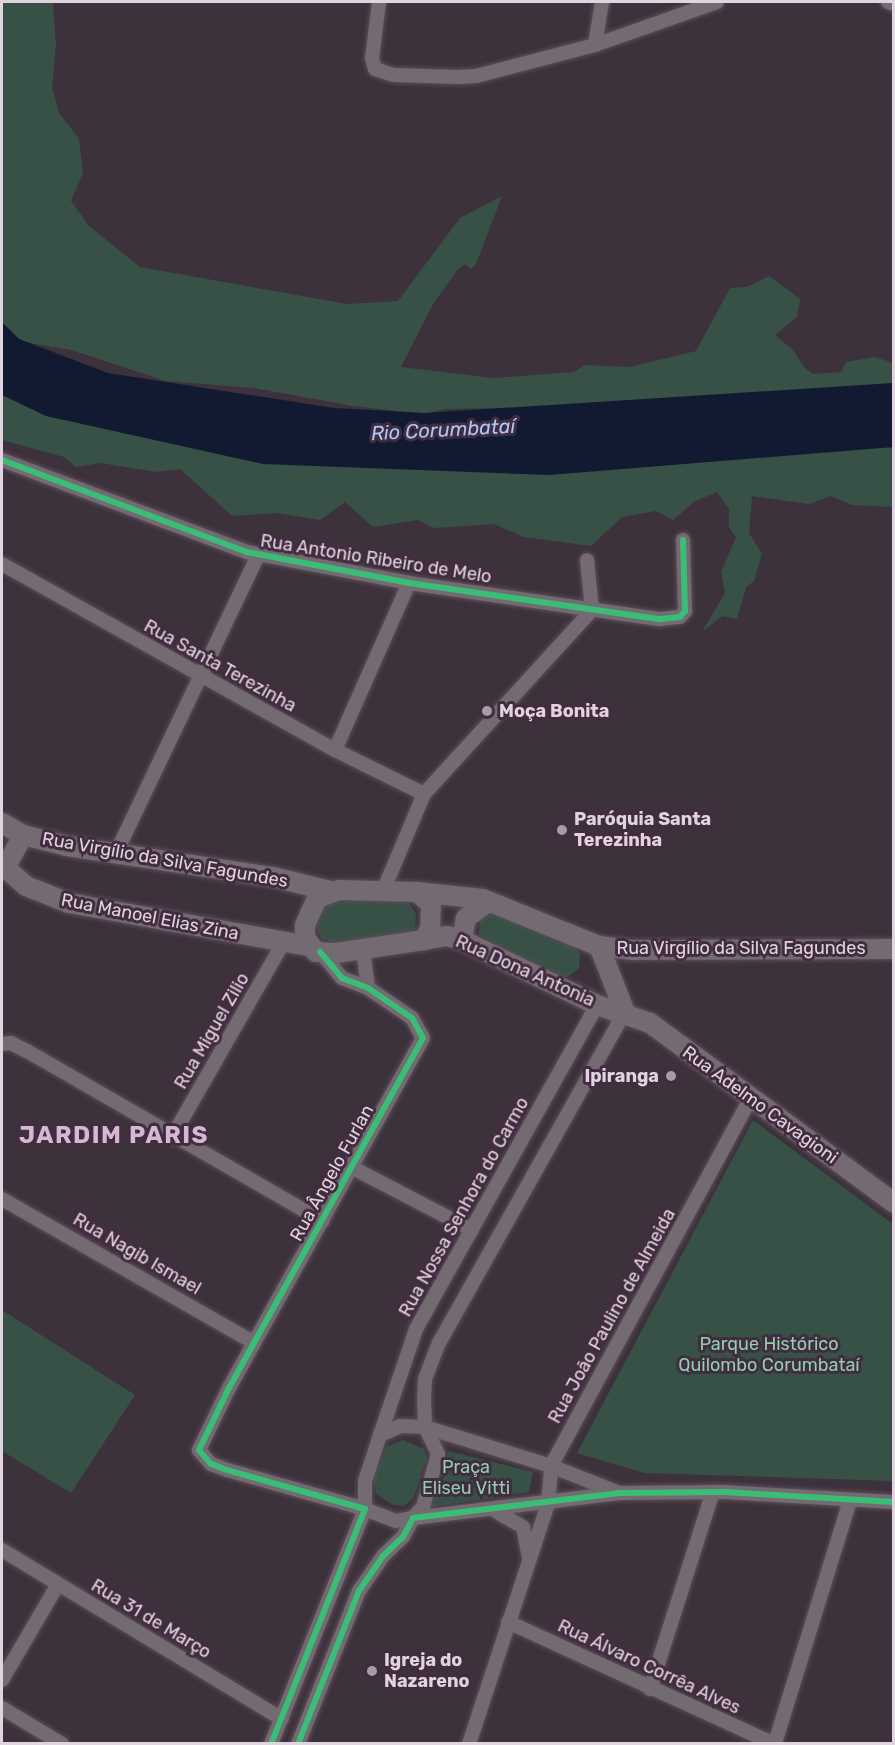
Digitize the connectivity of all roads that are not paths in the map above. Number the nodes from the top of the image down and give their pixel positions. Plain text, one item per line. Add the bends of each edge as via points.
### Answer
1 (379, 2) edge
2 (602, 2) edge
3 (717, 2) edge
4 (888, 2) edge
5 (894, 4) edge
6 (596, 45) junction
7 (2, 460) edge
8 (683, 540) dead end
9 (258, 555) junction
10 (587, 560) dead end
11 (2, 564) edge
12 (409, 583) junction
13 (592, 610) junction
14 (202, 676) junction
15 (335, 750) junction
16 (424, 794) junction
17 (2, 823) edge
18 (23, 835) junction
19 (116, 853) junction
20 (3, 867) edge
21 (330, 891) junction
22 (383, 891) junction
23 (417, 892) junction
24 (488, 902) junction
25 (424, 940) junction
26 (462, 940) junction
27 (283, 943) junction
28 (599, 946) junction
29 (315, 949) junction
30 (894, 949) edge
31 (359, 950) junction
32 (368, 988) junction
33 (597, 1005) junction
34 (625, 1012) junction
35 (2, 1044) edge
36 (750, 1100) junction
37 (172, 1137) junction
38 (353, 1168) junction
39 (2, 1199) edge
40 (894, 1203) edge
41 (323, 1221) junction
42 (472, 1230) junction
43 (254, 1342) junction
44 (425, 1427) junction
45 (380, 1435) junction
46 (551, 1466) junction
47 (713, 1492) junction
48 (619, 1493) junction
49 (850, 1500) junction
50 (894, 1502) edge
51 (548, 1504) junction
52 (365, 1509) junction
53 (495, 1511) junction
54 (412, 1518) junction
55 (2, 1550) edge
56 (530, 1557) junction
57 (58, 1584) junction
58 (508, 1622) junction
59 (2, 1680) edge
60 (650, 1689) junction
61 (2, 1708) edge
62 (282, 1719) junction
63 (62, 1743) edge
64 (271, 1743) edge
65 (298, 1743) edge
66 (469, 1743) edge
67 (775, 1743) edge

1 - 6 street via 372,58 375,69 393,75 476,76
2 - 6 street
3 - 6 street
4 - 5 street
7 - 9 street, Rua Antonio Ribeiro de Melo
8 - 13 street, Rua Antonio Ribeiro de Melo via 685,611 680,617 660,619
9 - 12 street, Rua Antonio Ribeiro de Melo
9 - 14 street
10 - 13 street
11 - 14 street, Rua Santa Terezinha
12 - 13 street, Rua Antonio Ribeiro de Melo
12 - 15 street
13 - 16 street
14 - 15 street, Rua Santa Terezinha
14 - 19 street
15 - 16 street, Rua Santa Terezinha
16 - 22 street
17 - 18 street, Rua Virgílio da Silva Fagundes
18 - 19 street, Rua Virgílio da Silva Fagundes
18 - 20 street
19 - 21 street, Rua Virgílio da Silva Fagundes via 273,877
20 - 27 street, Rua Manoel Elias Zina via 26,886 69,903
21 - 22 street, Rua Virgílio da Silva Fagundes
21 - 29 street via 317,898 305,925
22 - 23 street, Rua Virgílio da Silva Fagundes
23 - 24 street, Rua Virgílio da Silva Fagundes
23 - 25 street via 431,904 430,929
24 - 26 street via 466,918
24 - 28 street, Rua Virgílio da Silva Fagundes
25 - 26 street, Rua Dona Antonia via 447,936
25 - 31 street, Rua Dona Antonia
26 - 33 street, Rua Dona Antonia
27 - 29 street, Rua Manoel Elias Zina
27 - 37 street, Rua Miguel Zilio
28 - 30 street, Rua Virgílio da Silva Fagundes via 633,950
28 - 34 street
29 - 31 street, Rua Manoel Elias Zina
29 - 32 street via 342,978
31 - 32 street via 364,958
32 - 38 street, Rua Ângelo Furlan via 412,1018 423,1038
33 - 34 street, Rua Dona Antonia
33 - 42 street, Rua Nossa Senhora do Carmo
34 - 36 street, Rua Adelmo Cavagioni via 650,1023
34 - 44 street via 439,1343 425,1379
35 - 37 street via 11,1043 27,1051
36 - 40 street, Rua Adelmo Cavagioni
36 - 46 street, Rua João Paulino de Almeida
37 - 41 street
38 - 41 street, Rua Ângelo Furlan
38 - 42 street
39 - 43 street, Rua Nagib Ismael
41 - 43 street, Rua Ângelo Furlan
42 - 45 street, Rua Nossa Senhora do Carmo via 416,1329
43 - 52 street, Rua Ângelo Furlan via 199,1450 211,1464
44 - 45 street via 400,1426
44 - 46 street
44 - 54 street via 438,1454 437,1466 423,1507
45 - 52 street via 367,1475
46 - 48 street
46 - 51 street, Rua João Paulino de Almeida
47 - 48 street
47 - 49 street
47 - 60 street
48 - 51 street
49 - 50 street
49 - 67 street
51 - 53 street
51 - 56 street, Rua João Paulino de Almeida
52 - 54 street via 396,1521
52 - 62 street
53 - 54 street
53 - 56 street via 523,1527
54 - 65 street via 403,1537 383,1556 359,1592
55 - 57 street, Rua 31 de Março
56 - 58 street, Rua João Paulino de Almeida
57 - 59 street
57 - 62 street, Rua 31 de Março
58 - 60 street, Rua Álvaro Corrêa Alves
58 - 66 street, Rua João Paulino de Almeida
60 - 67 street, Rua Álvaro Corrêa Alves
61 - 63 street
62 - 64 street

